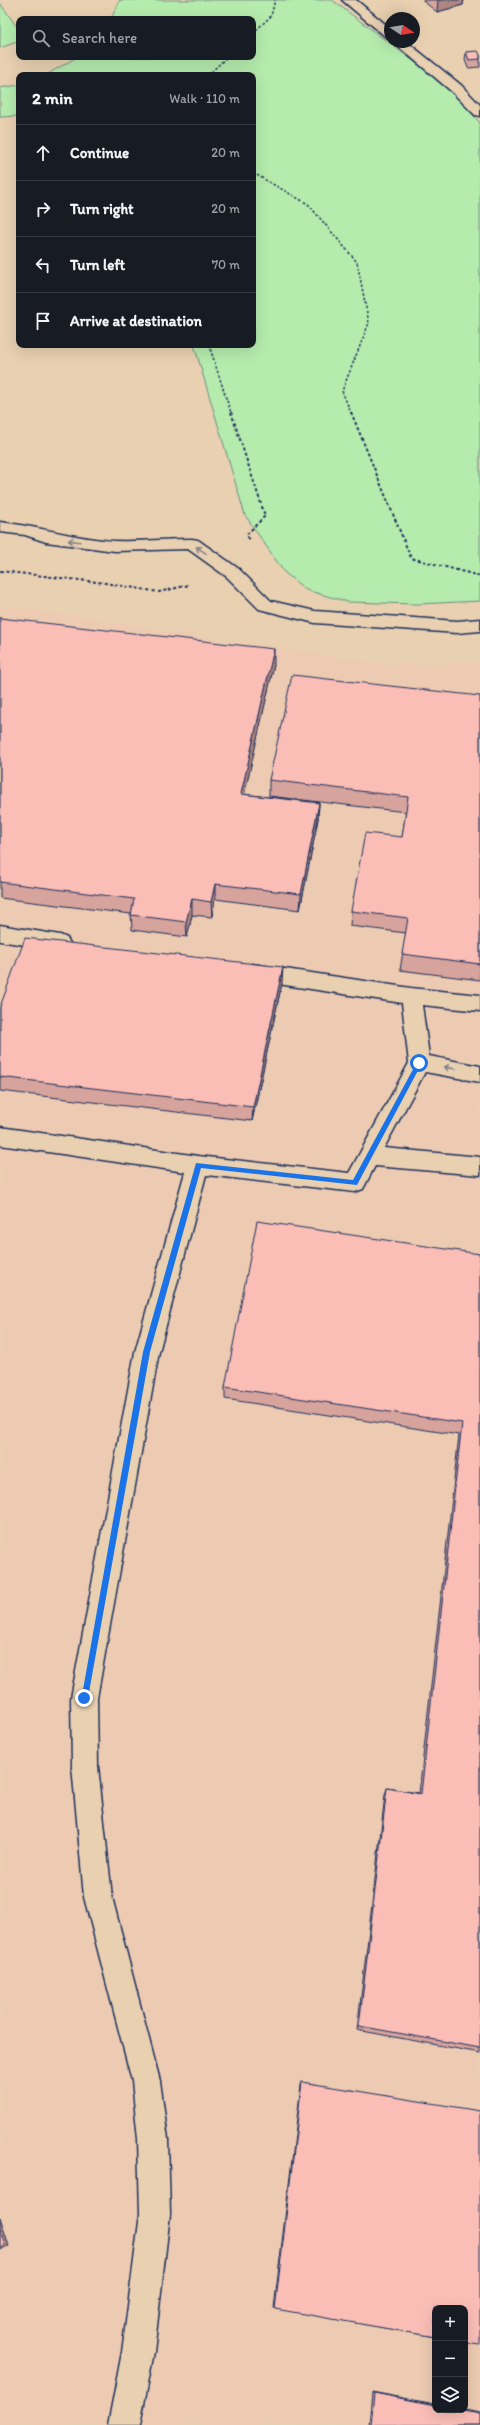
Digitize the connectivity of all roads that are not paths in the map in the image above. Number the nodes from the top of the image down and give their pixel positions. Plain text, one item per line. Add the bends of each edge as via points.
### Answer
1 (348, 0) edge
2 (384, 29) edge
3 (406, 48) edge
4 (480, 112) edge
5 (0, 527) edge
6 (480, 625) edge
7 (0, 933) edge
8 (79, 946) edge
9 (237, 970) edge
10 (411, 996) junction
11 (480, 1003) edge
12 (419, 1063) junction
13 (480, 1074) edge
14 (0, 1136) edge
15 (369, 1156) junction
16 (198, 1165) junction
17 (480, 1166) edge
18 (124, 2425) edge

1 - 2 street
3 - 4 street via 456,88
6 -> 5 street via 457,627 315,617 265,605 233,573 192,544 115,546 46,537 27,530
7 - 8 street
9 - 10 street
10 - 11 street
10 - 12 street
13 -> 12 street
12 - 15 street
14 - 16 street
15 - 16 street via 354,1183
15 - 17 street
16 - 18 street via 147,1352 84,1698 85,1766 98,1897 146,2081 153,2139 155,2214 138,2352

